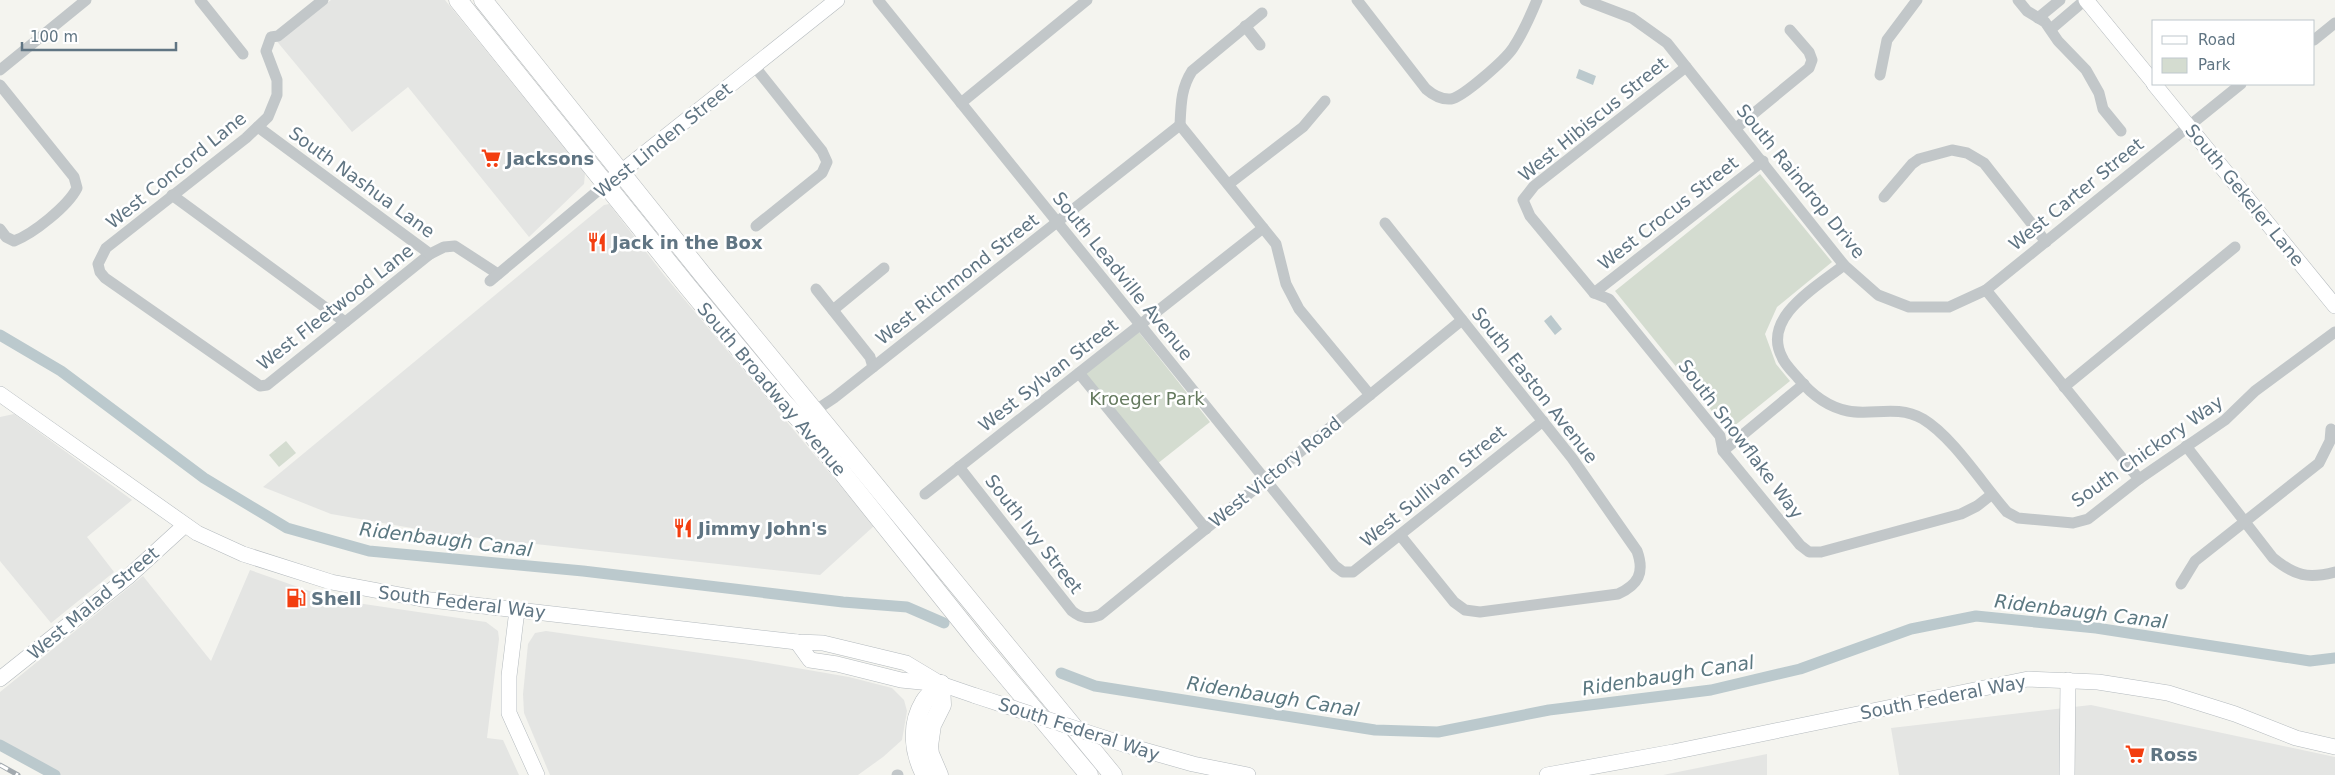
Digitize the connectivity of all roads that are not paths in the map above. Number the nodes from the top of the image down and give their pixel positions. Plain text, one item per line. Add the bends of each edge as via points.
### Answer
1 (86, 0) edge
2 (200, 0) edge
3 (323, 0) edge
4 (458, 0) edge
5 (483, 0) edge
6 (837, 0) edge
7 (878, 0) edge
8 (1087, 0) edge
9 (1357, 0) edge
10 (1537, 0) edge
11 (1585, 0) edge
12 (1917, 0) edge
13 (2018, 0) edge
14 (2060, 0) edge
15 (2086, 0) edge
16 (1262, 13) dead end
17 (2038, 18) junction
18 (2335, 23) edge
19 (1245, 26) junction
20 (2051, 28) junction
21 (1790, 30) dead end
22 (2315, 39) edge
23 (1260, 44) dead end
24 (243, 54) dead end
25 (755, 66) junction
26 (1686, 67) junction
27 (0, 70) edge
28 (1880, 75) dead end
29 (2152, 81) edge
30 (0, 85) edge
31 (2156, 85) edge
32 (2240, 85) edge
33 (1325, 101) dead end
34 (961, 103) junction
35 (1180, 125) junction
36 (2188, 126) junction
37 (258, 127) junction
38 (1736, 128) junction
39 (2121, 131) dead end
40 (1763, 161) junction
41 (622, 172) junction
42 (606, 184) junction
43 (1229, 184) junction
44 (172, 195) junction
45 (1884, 197) dead end
46 (1523, 200) joint
47 (1057, 222) junction
48 (1385, 223) dead end
49 (756, 226) dead end
50 (1263, 228) junction
51 (0, 229) edge
52 (2046, 242) junction
53 (2236, 247) dead end
54 (430, 254) junction
55 (1844, 265) junction
56 (884, 268) dead end
57 (494, 278) joint
58 (816, 289) dead end
59 (1986, 290) junction
60 (1594, 293) junction
61 (2335, 306) edge
62 (833, 310) junction
63 (1462, 320) junction
64 (346, 322) junction
65 (1140, 325) junction
66 (2335, 332) edge
67 (873, 367) junction
68 (1079, 373) junction
69 (1804, 384) junction
70 (260, 386) joint
71 (2064, 387) junction
72 (1370, 395) junction
73 (1, 397) edge
74 (815, 410) junction
75 (1543, 420) junction
76 (801, 422) junction
77 (2331, 429) dead end
78 (2186, 446) junction
79 (1723, 451) junction
80 (959, 468) junction
81 (2139, 479) junction
82 (1266, 480) junction
83 (925, 494) dead end
84 (1991, 495) junction
85 (2246, 521) junction
86 (185, 524) junction
87 (1206, 529) junction
88 (1400, 535) junction
89 (1343, 572) joint
90 (2335, 572) edge
91 (2181, 584) dead end
92 (517, 610) junction
93 (1085, 618) joint
94 (1008, 677) junction
95 (0, 679) edge
96 (2068, 680) junction
97 (941, 684) junction
98 (2335, 747) edge
99 (537, 775) edge
100 (926, 775) edge
101 (940, 775) edge
102 (1074, 775) edge
103 (1089, 775) edge
104 (1113, 775) edge
105 (1248, 775) edge
106 (1547, 775) edge
107 (2067, 775) edge

1 - 27 street
2 - 24 street
3 - 37 street, West Concord Lane via 278,36 271,37 267,44 266,51 277,80 277,95 268,118
4 - 42 main road, South Broadway Avenue
5 - 41 main road, South Broadway Avenue
6 - 25 main road, West Linden Street
7 - 34 street, South Leadville Avenue
8 - 34 street
9 - 10 street via 1426,89 1441,99 1457,98 1512,50
11 - 26 street, South Raindrop Drive via 1632,18 1667,43
12 - 28 street via 1886,40
13 - 17 street
14 - 17 street
15 - 20 street
15 - 29 main road, South Gekeler Lane
16 - 19 street
17 - 20 street
18 - 22 street
19 - 23 street
19 - 35 street via 1192,71 1181,96
20 - 39 street via 2058,41 2086,70 2099,93 2103,109
21 - 38 street via 1809,52 1812,60 1809,68
25 - 41 main road, West Linden Street
25 - 49 street via 822,151 827,162 822,173
26 - 38 street, South Raindrop Drive
26 - 46 street, West Hibiscus Street via 1534,186
30 - 51 street via 74,177 77,188 65,204 24,237 14,241
31 - 36 main road, South Gekeler Lane
32 - 36 street, West Carter Street
33 - 43 street via 1303,127
34 - 47 street, South Leadville Avenue
35 - 43 street
35 - 47 street, West Richmond Street
36 - 52 street, West Carter Street
36 - 61 main road, South Gekeler Lane
37 - 44 street, West Concord Lane
37 - 54 street, South Nashua Lane
38 - 40 street, South Raindrop Drive
40 - 55 street, South Raindrop Drive
40 - 60 street, West Crocus Street
41 - 42 main road, West Linden Street
41 - 74 main road, South Broadway Avenue
42 - 57 street, West Linden Street
42 - 76 main road, South Broadway Avenue
43 - 50 street
44 - 64 street
44 - 70 street, West Concord Lane via 106,248 98,264 100,272
45 - 52 street via 1919,159 1952,150 1967,153 1984,164
46 - 60 street, South Snowflake Way via 1530,216
47 - 65 street, South Leadville Avenue
47 - 67 street, West Richmond Street
48 - 63 street, South Easton Avenue
50 - 65 street, West Sylvan Street
50 - 72 street via 1276,244 1286,284 1299,308
52 - 59 street, West Carter Street
53 - 71 street
54 - 57 street, South Nashua Lane via 455,246
54 - 64 street, West Fleetwood Lane
55 - 59 street, South Raindrop Drive via 1878,295 1909,307 1949,307
55 - 69 street, South Chickory Way via 1792,307 1782,320 1777,336 1781,357
56 - 62 street
58 - 62 street
59 - 71 street
60 - 79 street, South Snowflake Way via 1609,300 1714,428 1720,436
62 - 67 street via 870,357
63 - 72 street, West Victory Road
63 - 75 street, South Easton Avenue
64 - 70 street, West Fleetwood Lane via 266,385
65 - 68 street, West Sylvan Street
65 - 82 street, South Leadville Avenue
66 - 78 street, South Chickory Way via 2255,392 2225,420
67 - 74 street, West Richmond Street
68 - 80 street, West Sylvan Street
68 - 87 street
69 - 79 street
69 - 84 street, South Chickory Way via 1818,398 1850,412 1886,410 1922,419 1949,441
71 - 81 street
72 - 82 street, West Victory Road
73 - 86 main road, South Federal Way
74 - 76 street, West Richmond Street
74 - 104 main road, South Broadway Avenue
75 - 88 street, West Sullivan Street
75 - 88 street, South Easton Avenue via 1637,551 1641,562 1640,578 1631,588 1618,594 1480,612 1465,610 1454,602
76 - 94 main road, South Broadway Avenue
77 - 85 street via 2330,441 2319,463
78 - 81 street, South Chickory Way
78 - 85 street
79 - 84 street, South Snowflake Way via 1808,552 1821,552 1961,514
80 - 83 street, West Sylvan Street
80 - 93 street, South Ivy Street via 1072,612
81 - 84 street, South Chickory Way via 2088,519 2073,523 2012,516
82 - 87 street, West Victory Road
82 - 89 street, South Leadville Avenue
85 - 90 street via 2274,558 2294,573 2320,576
85 - 91 street via 2195,560
86 - 92 main road, South Federal Way via 243,554 330,582 400,596
86 - 95 main road, West Malad Street via 128,577
87 - 93 street, West Victory Road via 1100,615
88 - 89 street, West Sullivan Street via 1353,572
92 - 97 main road, South Federal Way via 823,643 906,663
92 - 99 main road via 509,676 509,713
94 - 102 main road
94 - 103 main road, South Broadway Avenue
96 - 98 main road, South Federal Way via 2168,694 2235,714 2296,738
96 - 106 main road, South Federal Way via 2019,681
96 - 107 main road
97 - 100 main road via 925,700 917,722 915,747
97 - 101 main road via 942,705 932,725 928,746
97 - 105 main road, South Federal Way, bridge via 1193,764

